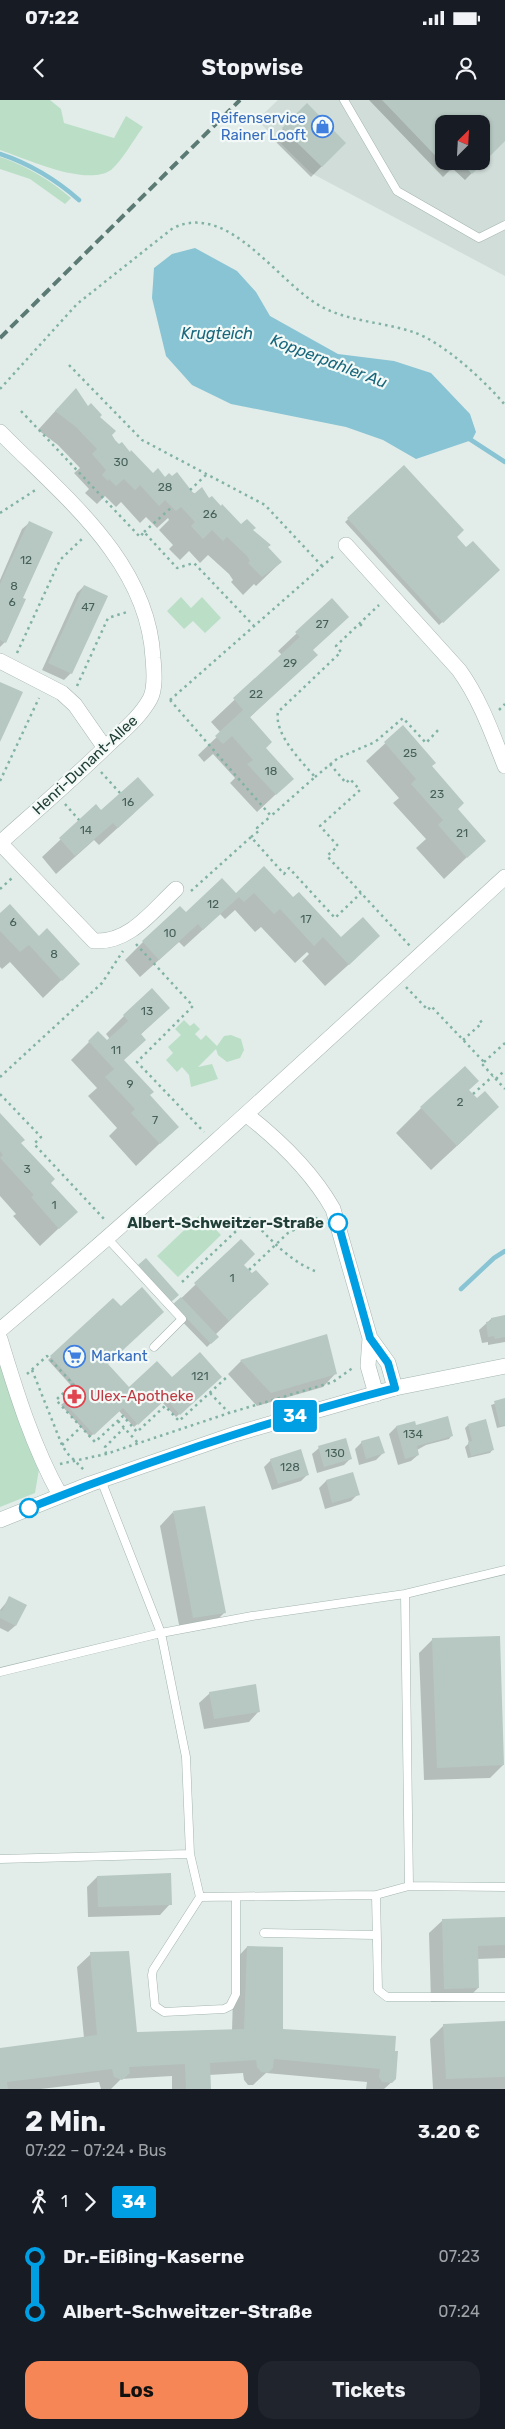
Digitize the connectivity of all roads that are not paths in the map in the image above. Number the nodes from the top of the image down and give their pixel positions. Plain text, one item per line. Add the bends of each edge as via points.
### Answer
1 (344, 100) edge
2 (505, 225) edge
3 (0, 432) edge
4 (346, 545) road end
5 (5, 664) edge
6 (105, 748) junction
7 (505, 766) edge
8 (0, 843) edge
9 (505, 877) edge
10 (176, 889) road end
11 (247, 1114) junction
12 (112, 1236) junction
13 (0, 1330) edge
14 (370, 1338) junction
15 (0, 1339) edge
16 (154, 1347) dead end
17 (505, 1366) edge
18 (395, 1388) junction
19 (376, 1394) junction
20 (95, 1482) junction
21 (60, 1496) junction
22 (0, 1520) edge
23 (505, 1570) edge
24 (405, 1594) junction
25 (161, 1633) junction
26 (0, 1672) edge
27 (190, 1854) junction
28 (0, 1859) edge
29 (409, 1886) junction
30 (505, 1888) edge
31 (376, 1895) junction
32 (200, 1898) junction
33 (236, 1898) junction
34 (264, 1933) dead end
35 (375, 1935) junction
36 (505, 1998) edge

1 - 2 lane via 397,191 479,238
3 - 6 street, Henri-Dunant-Allee via 123,563 143,607 152,645 154,677 151,697 140,714
4 - 7 street via 472,687
5 - 6 street via 46,683 70,700
6 - 8 street, Henri-Dunant-Allee
8 - 10 street, Henri-Dunant-Allee via 94,941 129,937
9 - 11 street
11 - 12 street
11 - 14 street via 292,1155 333,1209
12 - 13 street
12 - 16 lane via 182,1319
14 - 18 street via 388,1363
14 - 19 street via 368,1366
15 - 21 street via 13,1384 46,1471
17 - 18 street
18 - 19 street
19 - 20 street via 235,1434
20 - 21 street
20 - 25 lane
21 - 22 street
23 - 24 lane
24 - 25 lane
24 - 29 lane
25 - 26 lane
25 - 27 lane via 186,1757
27 - 28 lane
27 - 32 lane
29 - 30 lane
29 - 31 lane
31 - 33 lane
31 - 35 lane
32 - 33 lane
32 - 33 lane via 152,1975 155,2006 164,2012 230,2006 236,1994
34 - 35 lane
35 - 36 lane via 378,1990 387,1998

